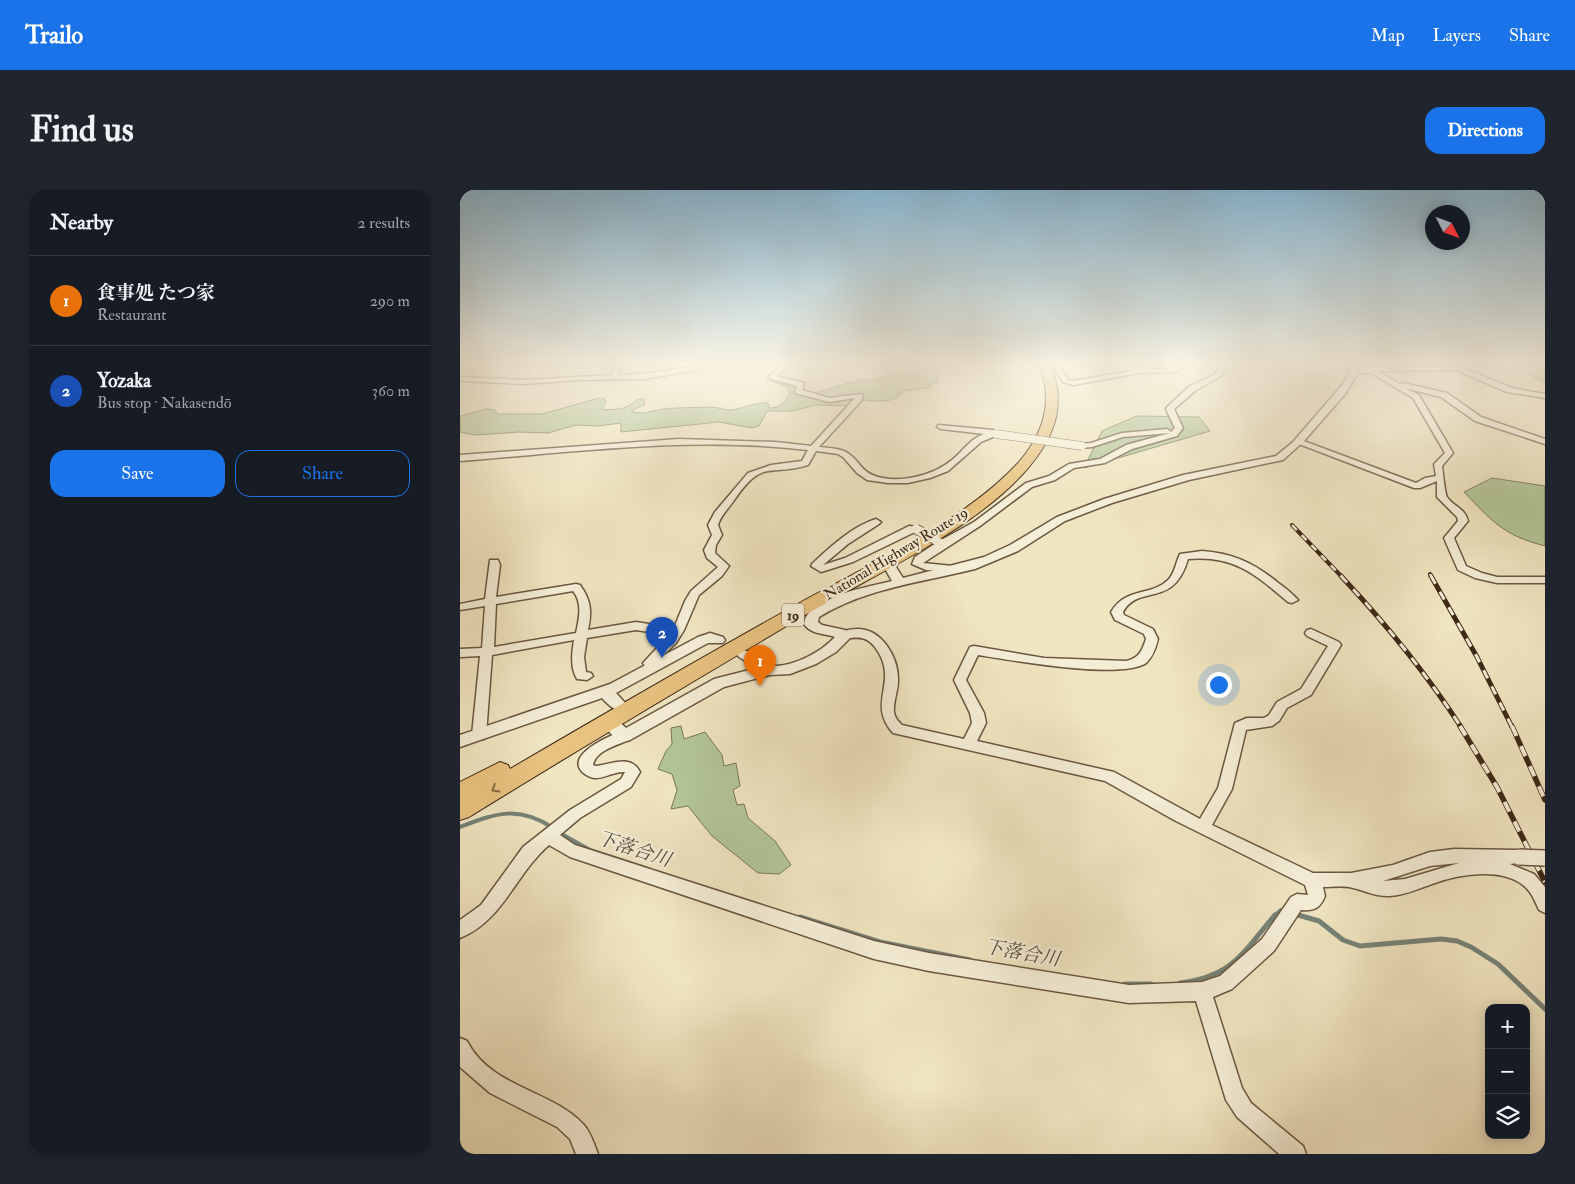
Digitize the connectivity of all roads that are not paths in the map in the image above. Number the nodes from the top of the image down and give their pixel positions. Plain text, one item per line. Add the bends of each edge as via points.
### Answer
1 (849, 409) edge
2 (1043, 409) edge
3 (1052, 409) edge
4 (1170, 409) edge
5 (1325, 409) edge
6 (1423, 409) edge
7 (1464, 409) edge
8 (941, 427) dead end
9 (1178, 430) junction
10 (994, 434) junction
11 (1298, 442) junction
12 (1545, 442) edge
13 (814, 448) junction
14 (460, 458) edge
15 (1440, 478) junction
16 (876, 522) dead end
17 (940, 542) junction
18 (894, 558) junction
19 (494, 562) dead end
20 (954, 570) junction
21 (1545, 580) edge
22 (900, 583) junction
23 (834, 592) junction
24 (1292, 600) dead end
25 (491, 603) junction
26 (460, 607) edge
27 (677, 632) junction
28 (1311, 633) dead end
29 (581, 634) junction
30 (843, 635) junction
31 (718, 640) dead end
32 (486, 652) junction
33 (460, 653) edge
34 (744, 654) dead end
35 (652, 668) junction
36 (770, 670) junction
37 (587, 676) dead end
38 (605, 692) junction
39 (619, 705) junction
40 (609, 721) junction
41 (479, 735) junction
42 (624, 736) junction
43 (460, 741) edge
44 (969, 744) junction
45 (460, 793) edge
46 (460, 810) edge
47 (1203, 827) junction
48 (548, 836) junction
49 (1545, 858) edge
50 (1312, 880) junction
51 (1351, 880) junction
52 (1545, 905) edge
53 (460, 930) edge
54 (1202, 991) junction
55 (460, 1048) edge
56 (587, 1154) edge
57 (1295, 1154) edge

1 - 13 street
2 - 39 highway, National Highway Route 19 / 19 via 1041,421 1026,449 1005,474 960,510
3 - 18 highway, National Highway Route 19 / 19 via 1039,444 1005,484 980,504
4 - 9 street via 1180,428
5 - 11 street
6 - 15 street via 1449,453 1438,462 1436,470
7 - 12 street via 1478,419
8 - 10 street via 991,431
9 - 10 street, bridge via 1122,435 1082,446
9 - 17 street via 1129,447 1102,461 1072,466 1052,478 1029,485 977,524
10 - 13 street via 979,439 946,469 927,476 895,480 867,476 858,471 848,455
11 - 15 street via 1417,486
11 - 20 street via 1287,453 1267,462 1157,485 1078,512 1006,552
13 - 14 street via 679,441
13 - 27 street via 803,464 766,468 743,480 713,525 716,538 710,553 714,561 724,566 691,598
15 - 21 street via 1443,497 1463,516 1463,521 1449,538 1462,568 1493,579
16 - 17 street, bridge via 852,535 816,566 821,569 848,560 912,528
17 - 20 street via 917,564
18 - 22 street via 890,567
18 - 23 highway, National Highway Route 19 / 19
19 - 25 street
20 - 22 street
22 - 23 street via 868,580
22 - 30 street via 854,594 812,616 813,627
23 - 40 highway, National Highway Route 19 / 19
24 - 44 street via 1252,566 1239,560 1212,554 1184,556 1171,583 1120,604 1119,617 1149,632 1152,639 1148,654 1139,663 1044,662 974,650 960,680 978,713 979,723
25 - 26 street
25 - 29 street via 576,587 583,597
25 - 32 street
27 - 29 street via 636,626
27 - 35 street via 650,661
28 - 47 street via 1335,644 1306,692 1282,705 1267,723 1247,723 1240,727 1225,789
29 - 32 street
29 - 37 street via 578,666 581,676
30 - 36 street via 837,644 804,664 787,670
30 - 44 street via 863,633 872,636 881,648 891,666 892,681 887,704 889,721 898,729
31 - 35 street via 703,640
32 - 33 street
32 - 41 street
34 - 36 street
35 - 38 street
36 - 42 street via 719,683
38 - 39 street
38 - 41 street
39 - 45 highway, National Highway Route 19 / 19
40 - 42 street
40 -> 46 highway, National Highway Route 19 / 19
41 - 43 street
42 - 48 street via 593,752 586,767 594,772 628,766 633,772 631,777
44 - 47 street via 1109,776
47 - 50 street
48 - 53 street via 529,852 487,911
48 - 54 street via 570,850 874,950 1129,994
49 - 51 street, bridge via 1454,856 1430,859 1393,872
50 - 51 street
50 - 54 street via 1317,896 1312,903 1297,902 1268,945 1226,982
51 - 52 street via 1374,888 1399,888 1442,874 1484,868 1504,870 1527,879 1540,892
54 - 57 street via 1233,1093 1244,1110
55 - 56 street via 465,1058 497,1086 564,1120 577,1132

